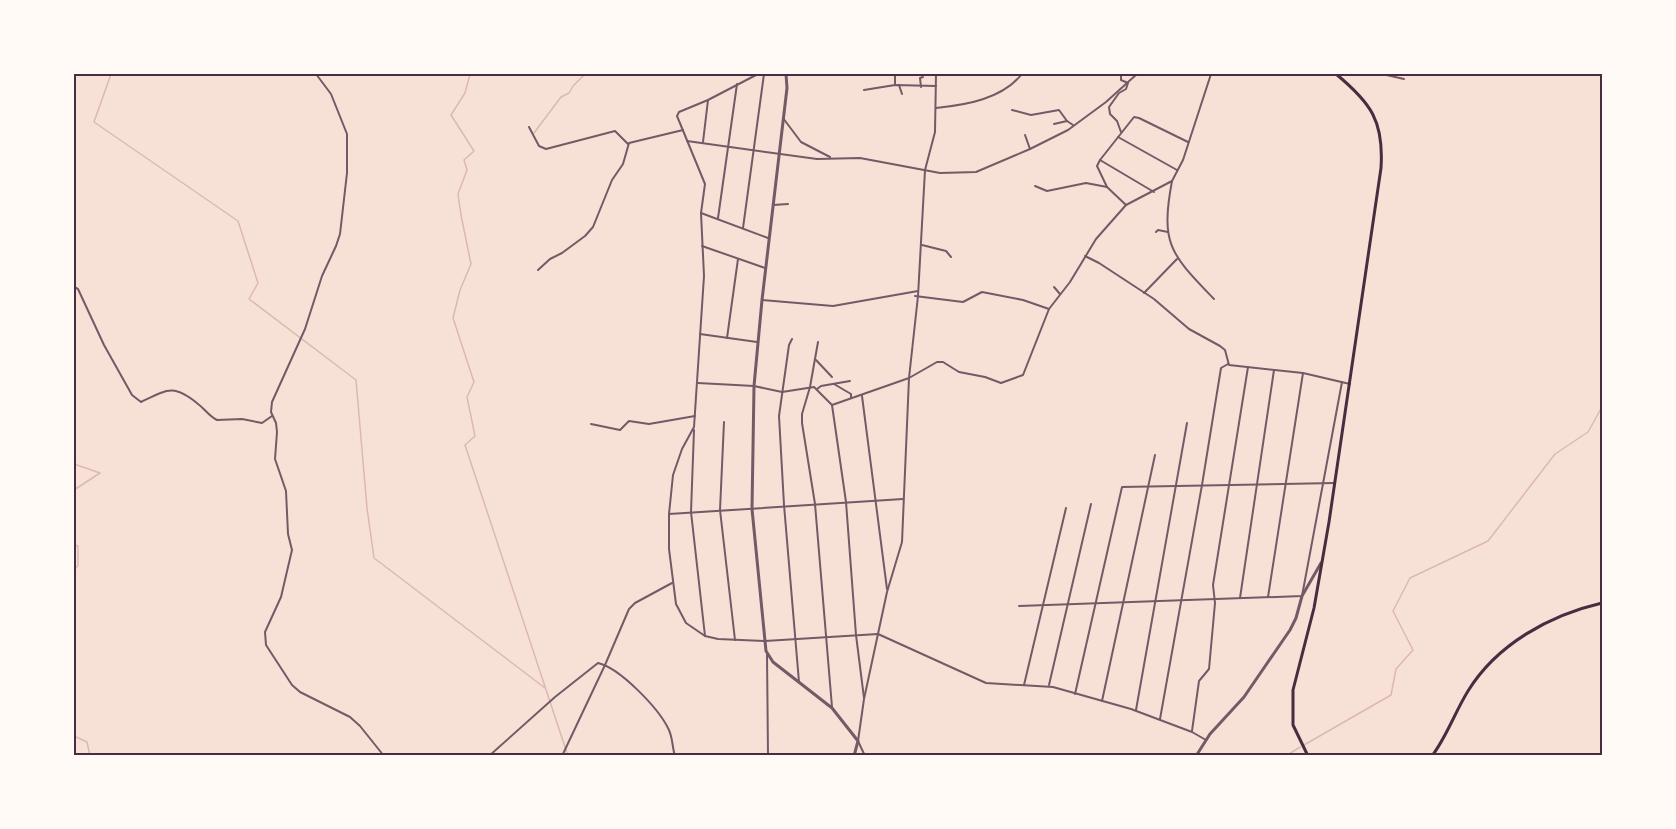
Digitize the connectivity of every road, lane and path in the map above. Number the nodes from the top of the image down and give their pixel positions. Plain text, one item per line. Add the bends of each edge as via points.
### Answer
1 (316, 74) edge
2 (758, 74) edge
3 (764, 74) edge
4 (786, 74) edge
5 (896, 74) edge
6 (936, 74) edge
7 (1022, 74) edge
8 (1121, 74) edge
9 (1137, 74) edge
10 (1211, 74) edge
11 (1336, 74) edge
12 (1382, 74) edge
13 (923, 77) dead end
14 (1404, 79) dead end
15 (888, 81) dead end
16 (1128, 83) junction
17 (737, 84) junction
18 (897, 85) junction
19 (889, 86) junction
20 (936, 86) junction
21 (921, 87) junction
22 (864, 90) dead end
23 (903, 94) dead end
24 (962, 99) dead end
25 (708, 100) junction
26 (960, 106) junction
27 (936, 108) junction
28 (1012, 110) dead end
29 (783, 118) junction
30 (1067, 121) junction
31 (1054, 124) dead end
32 (1073, 125) junction
33 (529, 127) dead end
34 (683, 130) junction
35 (1121, 133) junction
36 (1025, 135) dead end
37 (1118, 137) junction
38 (687, 141) junction
39 (703, 142) junction
40 (1189, 143) junction
41 (628, 144) junction
42 (729, 146) junction
43 (754, 149) junction
44 (1030, 149) junction
45 (779, 153) junction
46 (832, 158) junction
47 (1100, 160) junction
48 (925, 170) junction
49 (1177, 170) junction
50 (1172, 181) junction
51 (1035, 186) dead end
52 (1107, 187) junction
53 (1154, 192) junction
54 (788, 204) dead end
55 (773, 205) junction
56 (1126, 205) junction
57 (701, 213) junction
58 (718, 218) junction
59 (742, 228) junction
60 (1156, 232) dead end
61 (1168, 232) junction
62 (769, 238) junction
63 (922, 245) junction
64 (702, 246) junction
65 (1085, 256) junction
66 (951, 257) dead end
67 (738, 259) junction
68 (1177, 259) junction
69 (766, 268) junction
70 (538, 270) dead end
71 (74, 287) edge
72 (1054, 287) dead end
73 (918, 291) junction
74 (1144, 293) junction
75 (1060, 294) junction
76 (917, 296) junction
77 (1214, 299) dead end
78 (762, 300) junction
79 (1049, 309) junction
80 (700, 334) junction
81 (727, 338) junction
82 (792, 339) dead end
83 (757, 342) junction
84 (818, 342) dead end
85 (816, 360) junction
86 (1228, 364) junction
87 (1248, 367) junction
88 (1274, 370) junction
89 (1303, 373) junction
90 (832, 377) dead end
91 (909, 378) junction
92 (850, 381) dead end
93 (1341, 382) junction
94 (698, 383) junction
95 (834, 384) junction
96 (1350, 384) junction
97 (754, 386) junction
98 (810, 387) junction
99 (818, 389) junction
100 (782, 392) junction
101 (862, 396) junction
102 (851, 399) junction
103 (832, 405) junction
104 (864, 412) junction
105 (859, 413) dead end
106 (272, 416) junction
107 (695, 416) junction
108 (724, 422) dead end
109 (1187, 423) dead end
110 (591, 424) dead end
111 (694, 427) junction
112 (1155, 455) dead end
113 (1286, 483) junction
114 (1323, 483) junction
115 (1335, 483) junction
116 (1229, 484) junction
117 (1257, 484) junction
118 (1174, 485) junction
119 (1202, 485) junction
120 (1149, 486) junction
121 (904, 499) junction
122 (877, 500) junction
123 (846, 502) junction
124 (815, 504) junction
125 (1091, 504) dead end
126 (784, 505) junction
127 (1066, 508) dead end
128 (752, 509) junction
129 (720, 510) junction
130 (691, 512) junction
131 (669, 514) junction
132 (1322, 563) junction
133 (672, 583) junction
134 (887, 592) junction
135 (1302, 596) junction
136 (1268, 597) junction
137 (1240, 598) junction
138 (1214, 599) junction
139 (1181, 600) junction
140 (1155, 601) junction
141 (1124, 602) junction
142 (1095, 603) junction
143 (1602, 603) edge
144 (1068, 604) junction
145 (1042, 605) junction
146 (1019, 606) dead end
147 (878, 634) junction
148 (856, 635) junction
149 (705, 636) junction
150 (826, 637) junction
151 (796, 639) junction
152 (735, 640) junction
153 (765, 640) junction
154 (767, 654) junction
155 (605, 664) junction
156 (799, 682) junction
157 (1024, 685) junction
158 (1049, 687) junction
159 (1075, 694) junction
160 (864, 699) junction
161 (1102, 702) junction
162 (832, 708) junction
163 (1136, 710) junction
164 (1160, 719) junction
165 (1192, 732) junction
166 (1206, 740) junction
167 (858, 741) junction
168 (384, 756) edge
169 (489, 756) edge
170 (562, 756) edge
171 (675, 756) edge
172 (768, 756) edge
173 (854, 756) edge
174 (865, 756) edge
175 (1196, 756) edge
176 (1308, 756) edge
177 (1432, 756) edge

1 - 106 street via 331,94 346,134 348,166 340,234 272,402
2 - 17 street
3 - 43 street
4 - 29 street
5 - 18 street
6 - 20 street
7 - 26 street via 1004,89
8 - 16 street via 1121,80
9 - 16 street
10 - 40 street
11 - 96 main road via 1366,102 1378,124 1382,149
12 - 14 street
13 - 21 street
15 - 19 street
16 - 32 street
16 - 35 street via 1109,107
17 - 25 street
17 - 42 street
18 - 19 street
18 - 21 street
18 - 23 street
19 - 22 street
20 - 21 street
20 - 27 street
24 - 26 street
25 - 34 street via 679,112
25 - 39 street
26 - 27 street
27 - 48 street
28 - 30 street via 1031,115 1059,110
29 - 45 street
29 - 46 street via 801,142
30 - 31 street
30 - 32 street
32 - 44 street
33 - 41 street via 539,146 546,149 615,131
34 - 38 street
34 - 41 street
35 - 37 street
35 - 40 street via 1137,117
36 - 44 street
37 - 47 street
37 - 49 street
38 - 39 street
38 - 57 street via 705,181
39 - 42 street
40 - 49 street
41 - 70 street via 594,227
42 - 43 street
42 - 58 street
43 - 45 street
43 - 59 street
44 - 48 street via 976,172
45 - 46 street
45 - 55 street
46 - 48 street via 861,158
47 - 52 street via 1097,166
47 - 53 street
48 - 63 street
49 - 50 street
50 - 53 street
50 - 61 street
51 - 52 street via 1047,191 1090,183
52 - 56 street
53 - 56 street
54 - 55 street
55 - 62 street
56 - 65 street
57 - 58 street
57 - 64 street
58 - 59 street
59 - 62 street
60 - 61 street
61 - 68 street
62 - 69 street
63 - 66 street via 946,250
63 - 73 street
64 - 67 street
64 - 80 street
65 - 74 street
65 - 75 street
67 - 69 street
67 - 81 street
68 - 74 street
68 - 77 street
69 - 78 street
71 - 106 street via 137,401 171,389 217,420 262,423
72 - 75 street
73 - 76 street
73 - 78 street via 833,306
74 - 86 street via 1225,350
75 - 79 street
76 - 79 street via 963,302 982,292
76 - 91 street
78 - 83 street
79 - 91 street via 1023,375 1001,383 959,372 940,361
80 - 81 street
80 - 94 street
81 - 83 street
82 - 100 street
83 - 97 street
84 - 85 street
85 - 90 street
85 - 98 street
86 - 87 street
86 - 119 street via 1221,368
87 - 88 street
87 - 116 street
88 - 89 street
88 - 117 street
89 - 93 street
89 - 113 street
91 - 101 street
91 - 121 street
92 - 95 street
93 - 96 street
93 - 114 street
94 - 97 street
94 - 107 street
95 - 99 street
95 - 102 street via 851,394
96 - 115 main road
97 - 100 street
97 - 128 street
98 - 99 street
98 - 100 street
98 - 124 street via 802,423
99 - 103 street
100 - 126 street via 779,416
101 - 102 street
101 - 104 street
102 - 103 street
103 - 123 street
104 - 105 street
104 - 122 street
106 - 168 street via 277,432 274,459 286,491 292,550 281,597 266,632 266,645 292,685 350,717
107 - 110 street via 649,424 629,421 620,430
107 - 111 street
108 - 129 street
109 - 118 street
111 - 130 street
111 - 131 street via 673,475
112 - 120 street
113 - 114 street
113 - 117 street
113 - 136 street
114 - 115 street
114 - 135 street
115 - 132 main road
116 - 117 street
116 - 119 street
116 - 138 street
117 - 137 street
118 - 119 street
118 - 120 street
118 - 140 street
119 - 139 street
120 - 141 street
120 - 142 street via 1122,487
121 - 122 street
121 - 134 street via 902,545
122 - 123 street
122 - 134 street
123 - 124 street
123 - 148 street
124 - 126 street
124 - 150 street
125 - 144 street
126 - 128 street
126 - 151 street
127 - 145 street
128 - 129 street
128 - 153 street
129 - 130 street
129 - 152 street
130 - 131 street
130 - 149 street
131 - 133 street
132 - 135 street
132 - 176 main road via 1293,690 1293,725
133 - 149 street via 682,618
133 - 155 street via 631,606
134 - 147 street
135 - 136 street
135 - 166 street via 1290,630 1244,697
136 - 137 street
137 - 138 street
138 - 139 street
138 - 165 street via 1210,667 1199,681
139 - 140 street
139 - 164 street
140 - 141 street
140 - 163 street
141 - 142 street
141 - 161 street
142 - 144 street
142 - 159 street
143 - 177 main road via 1549,621 1509,647 1468,690
144 - 145 street
144 - 158 street
145 - 146 street
145 - 157 street
147 - 148 street
147 - 157 street via 986,683
147 - 160 street
148 - 150 street
148 - 160 street
149 - 152 street
150 - 151 street
150 - 162 street
151 - 153 street
151 - 156 street
152 - 153 street
153 - 154 street
154 - 156 street
154 - 172 street
155 - 169 street via 595,663
155 - 170 street
155 - 171 street via 626,679 662,717
156 - 162 street
157 - 158 street
158 - 159 street
159 - 161 street
160 - 167 street
161 - 163 street
162 - 167 street
163 - 164 street
164 - 165 street
165 - 166 street
166 - 175 street
167 - 173 street
167 - 174 street

